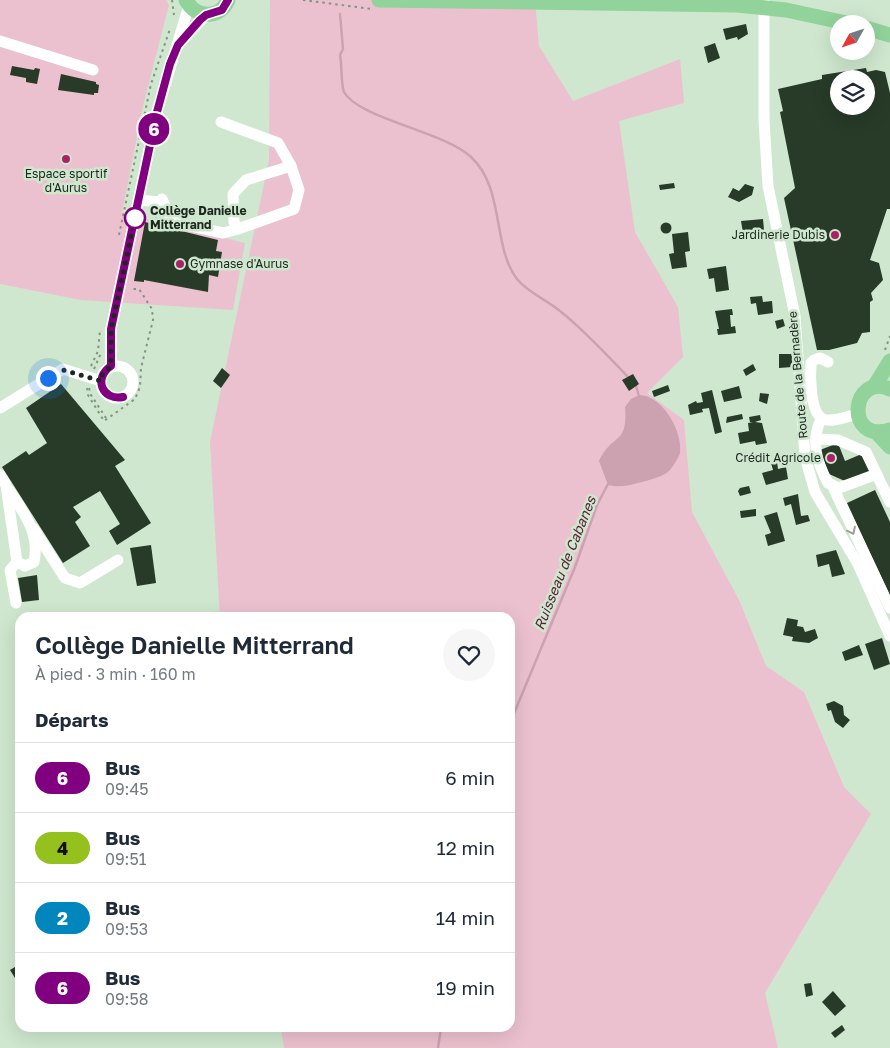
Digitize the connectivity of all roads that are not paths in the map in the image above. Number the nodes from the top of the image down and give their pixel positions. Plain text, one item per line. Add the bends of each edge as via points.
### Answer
1 (228, 0) edge
2 (379, 0) edge
3 (187, 3) edge
4 (764, 3) edge
5 (206, 15) junction
6 (830, 19) edge
7 (875, 31) edge
8 (890, 35) edge
9 (0, 41) edge
10 (178, 45) junction
11 (93, 70) dead end
12 (221, 122) dead end
13 (291, 166) junction
14 (138, 200) junction
15 (236, 225) junction
16 (890, 361) edge
17 (828, 362) dead end
18 (111, 366) junction
19 (101, 381) junction
20 (874, 387) junction
21 (890, 389) edge
22 (0, 408) edge
23 (858, 414) junction
24 (821, 418) junction
25 (883, 431) edge
26 (817, 439) junction
27 (890, 447) edge
28 (877, 474) junction
29 (0, 475) edge
30 (6, 485) junction
31 (833, 486) junction
32 (890, 502) edge
33 (32, 528) junction
34 (118, 560) dead end
35 (17, 562) junction
36 (16, 603) dead end
37 (890, 608) edge
38 (887, 622) edge
39 (890, 636) edge

1 - 5 main road via 222,10
2 - 4 main road
3 - 5 main road
3 - 10 street
4 - 6 main road
4 - 38 street, Route de la Bernadère via 764,120 768,186 795,316 805,457 815,492 858,564
5 - 10 street
7 - 8 main road
9 - 11 street
10 - 14 street via 158,106
12 - 13 street via 278,143
13 - 15 street via 246,180 233,194
13 - 15 street via 299,190 294,209
14 - 15 street via 160,202 162,199 170,216 217,225
14 - 18 street via 111,329
16 - 20 main road
17 - 24 street via 817,358 812,361 811,368 812,401
18 - 19 street
18 - 19 street via 122,366 131,373 132,390 123,397 112,397 104,391
19 - 22 street via 63,370
20 - 21 main road
20 - 23 main road via 859,400
23 - 24 street
23 - 25 main road via 864,426
24 - 26 street
25 - 27 main road
26 - 28 street via 838,440 866,452
26 - 31 street via 814,452 822,473
28 - 31 street via 839,488
28 - 32 street
29 - 30 street
30 - 33 street
30 - 35 street
31 -> 37 street
33 - 34 street via 65,578 80,583
33 - 35 street via 36,551 34,562 25,566
35 - 36 street via 10,570
38 - 39 street, Route de la Bernadère

